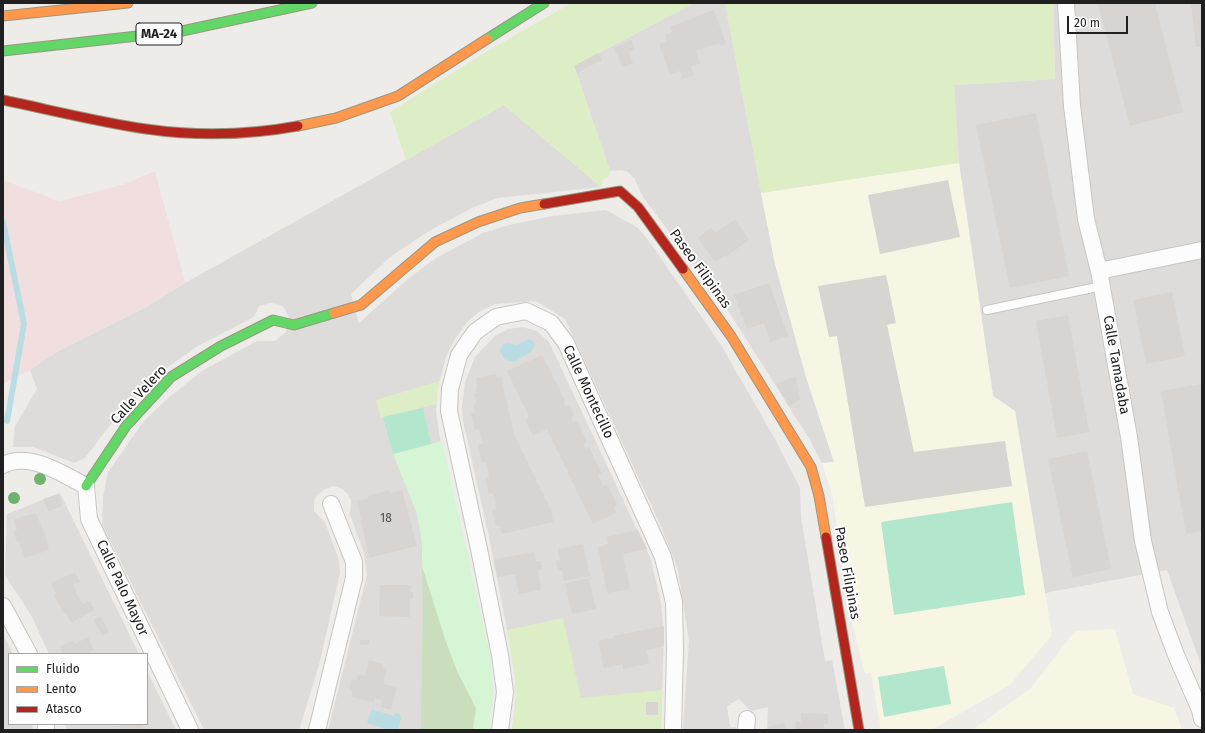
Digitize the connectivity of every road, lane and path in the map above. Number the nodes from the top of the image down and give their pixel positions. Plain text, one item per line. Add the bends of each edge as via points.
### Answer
1 (128, 3) edge
2 (312, 3) edge
3 (544, 3) edge
4 (1066, 3) edge
5 (3, 16) edge
6 (3, 51) edge
7 (3, 100) edge
8 (1202, 250) edge
9 (1100, 279) junction
10 (987, 310) dead end
11 (273, 320) joint
12 (3, 465) edge
13 (86, 486) junction
14 (331, 504) dead end
15 (3, 606) edge
16 (29, 653) edge
17 (1202, 719) edge
18 (190, 730) edge
19 (317, 730) edge
20 (500, 730) edge
21 (673, 730) edge
22 (859, 730) edge

1 - 5 main road
2 - 6 main road, MA-24 via 182,31
3 - 7 main road via 398,96 336,118 266,132 206,133 147,129
4 - 9 street, Calle Tamadaba via 1065,19 1073,114 1086,219
8 - 9 street
9 - 10 lane
9 - 17 street, Calle Tamadaba via 1153,588
11 - 13 main road, Calle Velero via 221,346 171,377 126,426
11 - 22 main road, Paseo Filipinas via 294,325 361,306 435,242 478,222 520,208 620,191 638,207 731,336 811,467 819,496
12 - 13 street via 12,460 38,463
13 - 18 street, Calle Palo Mayor via 89,519
14 - 19 street via 354,562 354,578
15 - 16 street
20 - 21 street, Calle Montecillo via 504,692 500,655 449,411 450,389 459,355 475,332 496,317 526,311 551,323 566,343 663,557 674,602

